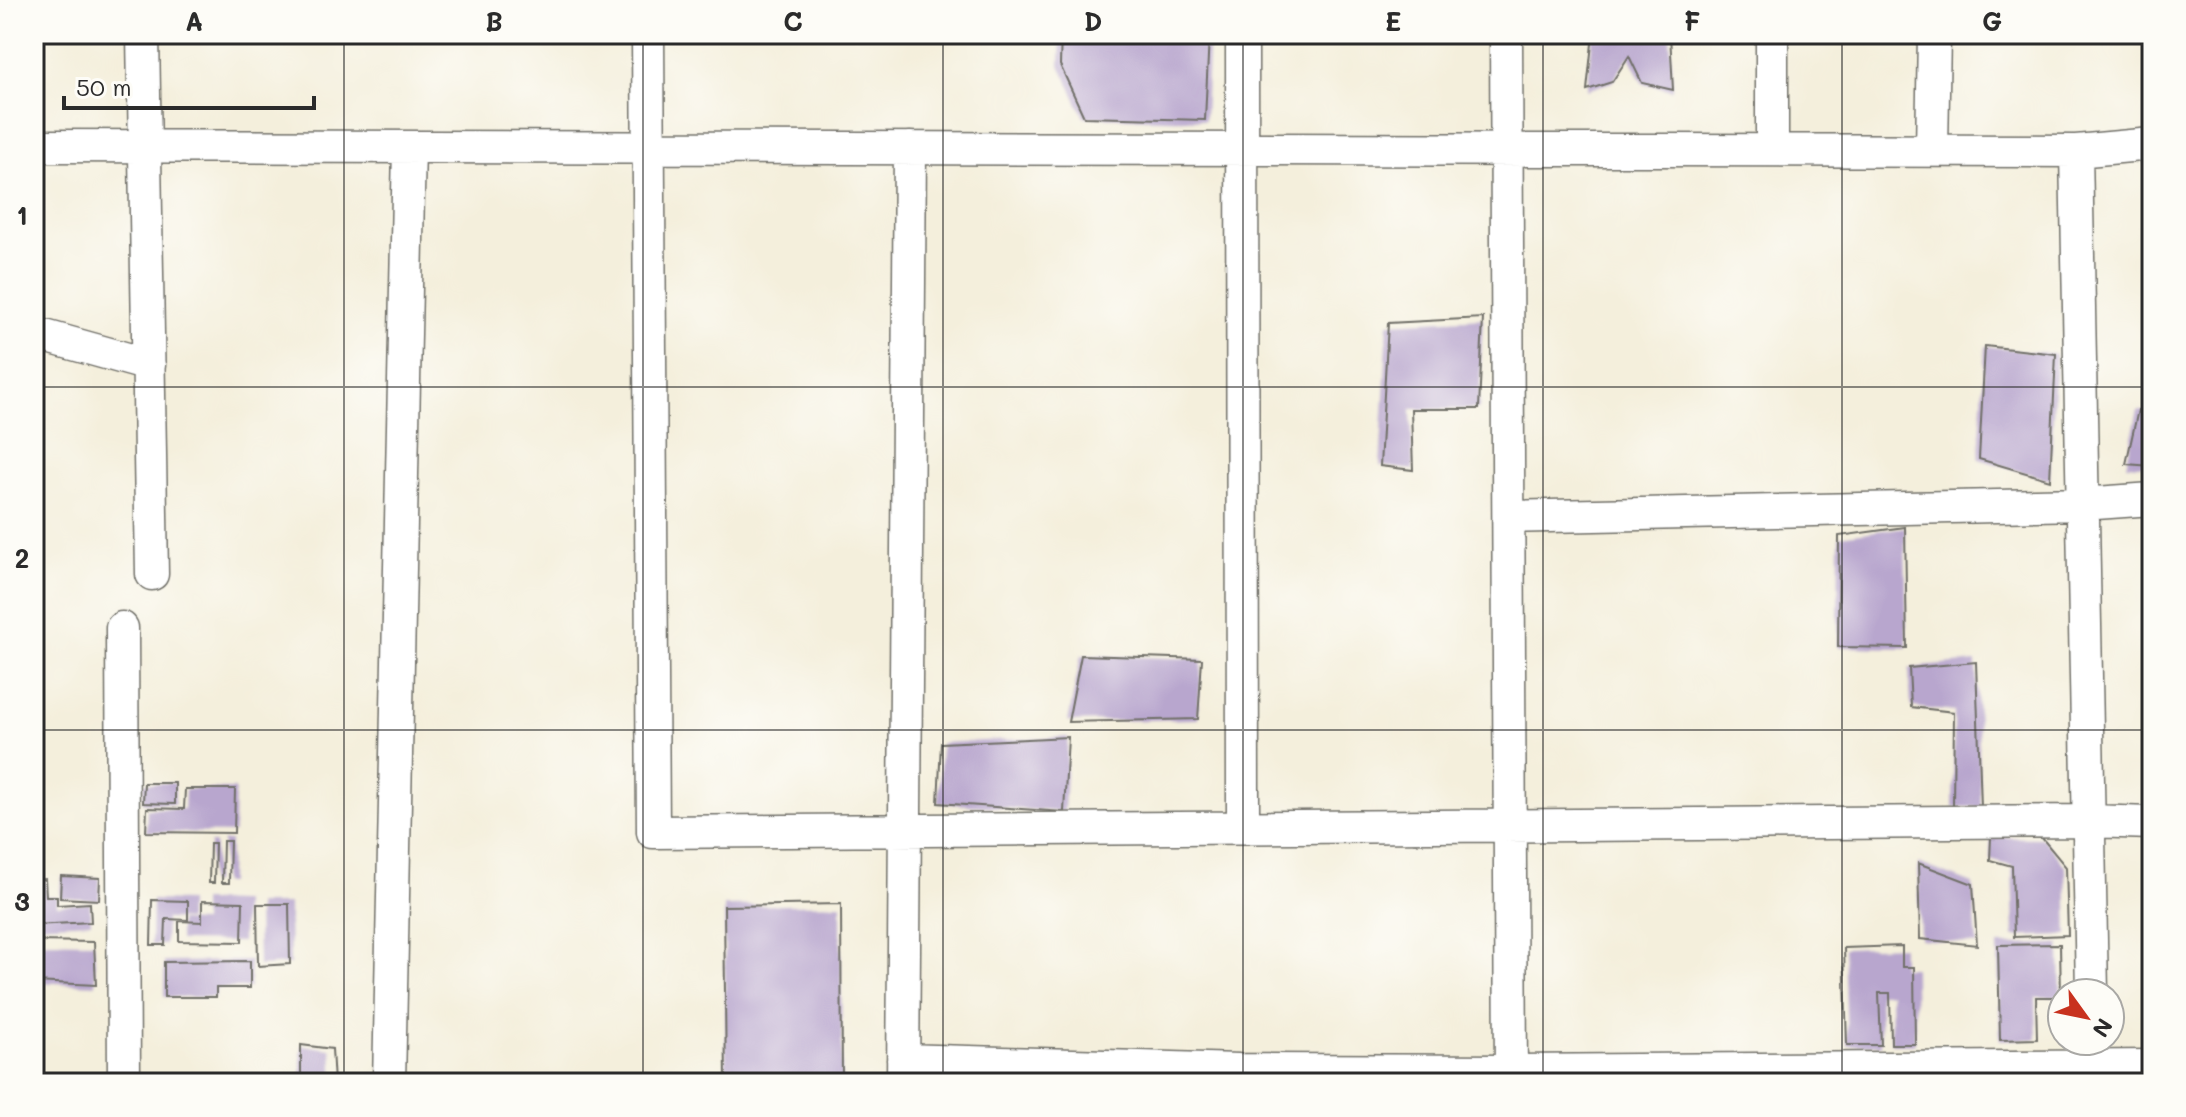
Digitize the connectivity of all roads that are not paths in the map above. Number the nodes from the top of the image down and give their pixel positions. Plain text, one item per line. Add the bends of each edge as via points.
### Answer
1 (143, 34) edge
2 (648, 34) edge
3 (1242, 34) edge
4 (1506, 34) edge
5 (1772, 34) edge
6 (1934, 34) edge
7 (2152, 144) edge
8 (34, 146) edge
9 (145, 146) junction
10 (409, 147) junction
11 (648, 147) junction
12 (910, 148) junction
13 (1243, 148) junction
14 (1507, 149) junction
15 (1772, 150) junction
16 (1932, 150) junction
17 (2076, 151) junction
18 (34, 333) edge
19 (149, 365) junction
20 (2152, 499) edge
21 (2082, 504) junction
22 (1509, 517) junction
23 (152, 574) dead end
24 (122, 628) dead end
25 (2089, 821) junction
26 (2152, 823) edge
27 (1510, 826) junction
28 (1243, 827) junction
29 (904, 830) junction
30 (2092, 977) edge
31 (2093, 1063) edge
32 (2152, 1066) edge
33 (903, 1071) edge
34 (1239, 1076) edge
35 (1511, 1077) edge
36 (124, 1083) edge
37 (389, 1083) edge

1 - 9 street
2 - 11 street
3 - 13 street
4 - 14 street
5 - 15 street
6 - 16 street
7 - 17 street
8 - 9 street
9 - 10 street
9 - 19 street
10 - 11 street
10 - 37 street
11 - 12 street
11 - 29 street via 653,832
12 - 13 street
12 - 29 street
13 - 14 street
13 - 28 street
14 - 15 street
14 - 22 street
15 - 16 street
16 - 17 street
17 - 21 street
18 - 19 street
19 - 23 street
20 - 21 street
21 - 22 street
21 - 25 street
22 - 27 street
24 - 36 street
25 - 26 street
25 - 27 street
25 - 30 street
27 - 28 street
27 - 35 street
28 - 29 street
29 - 33 street
31 - 32 street
31 - 35 street
33 - 34 street
34 - 35 street

